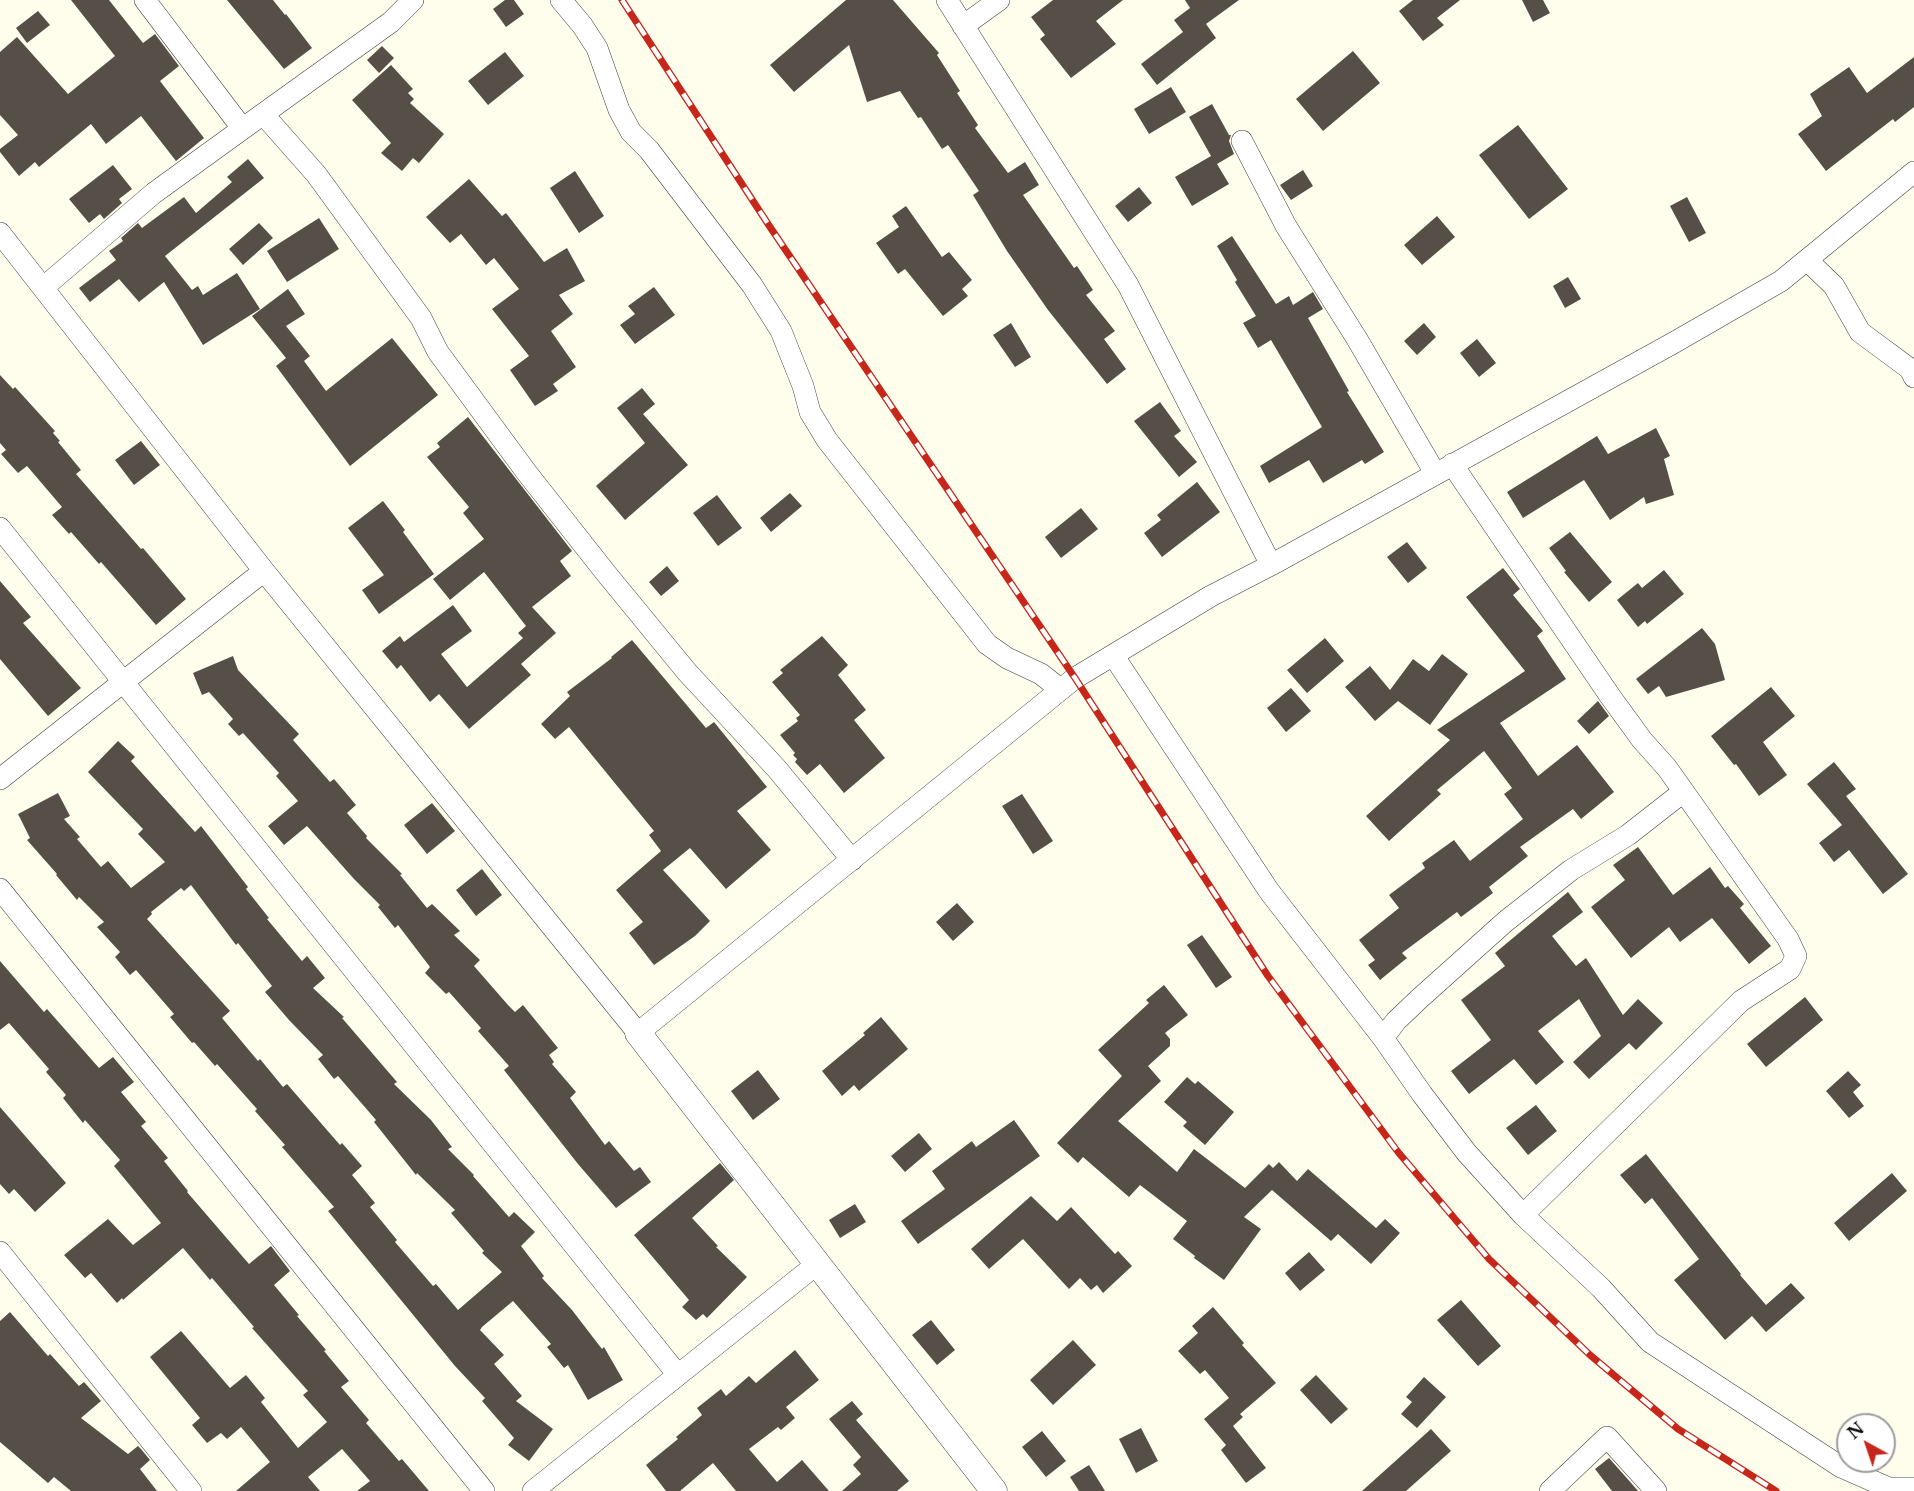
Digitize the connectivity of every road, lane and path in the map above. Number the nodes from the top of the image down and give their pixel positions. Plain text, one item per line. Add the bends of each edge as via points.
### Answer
1 (145, 0) edge
2 (413, 0) edge
3 (561, 0) edge
4 (947, 0) edge
5 (999, 0) edge
6 (963, 26) junction
7 (263, 114) junction
8 (242, 128) junction
9 (1242, 141) dead end
10 (1914, 171) edge
11 (0, 233) edge
12 (1807, 260) junction
13 (44, 287) junction
14 (1914, 377) edge
15 (1444, 468) junction
16 (0, 528) edge
17 (1271, 565) junction
18 (264, 571) junction
19 (1113, 655) junction
20 (124, 683) junction
21 (1060, 689) junction
22 (0, 779) edge
23 (1683, 792) junction
24 (852, 860) junction
25 (0, 890) edge
26 (638, 1033) junction
27 (1383, 1038) junction
28 (1524, 1215) junction
29 (0, 1252) edge
30 (817, 1264) junction
31 (7, 1276) edge
32 (678, 1375) junction
33 (1914, 1488) edge
34 (191, 1491) edge
35 (484, 1491) edge
36 (532, 1491) edge
37 (994, 1491) edge
38 (1550, 1491) edge
39 (1656, 1491) edge

1 - 8 street
2 - 7 street via 391,22
3 - 21 street via 597,48 630,132 752,285 781,331 810,412 827,440 987,644
4 - 6 street
5 - 6 street
6 - 17 street via 1128,285
7 - 8 street
7 - 24 street via 316,174 421,318 438,352 605,573
8 - 13 street via 154,193
9 - 15 street via 1286,226
10 - 12 street
11 - 13 street
12 - 14 street via 1834,286 1860,332 1910,369
12 - 15 street via 1781,281 1704,326
13 - 18 street
15 - 17 street
15 - 23 street
16 - 20 street
17 - 19 street
18 - 20 street
18 - 26 street
19 - 21 street
19 - 27 street via 1269,891
20 - 22 street
20 - 32 street
21 - 24 street
23 - 27 street via 1506,921 1419,999
23 - 28 street via 1788,939 1796,956 1790,969 1742,1001
24 - 26 street
25 - 35 street
26 - 30 street
27 - 28 street via 1466,1152
28 - 33 street via 1601,1288 1650,1342 1841,1467 1889,1488
29 - 31 street
30 - 32 street
30 - 37 street
31 - 34 street
32 - 36 street
38 - 39 street via 1607,1437

